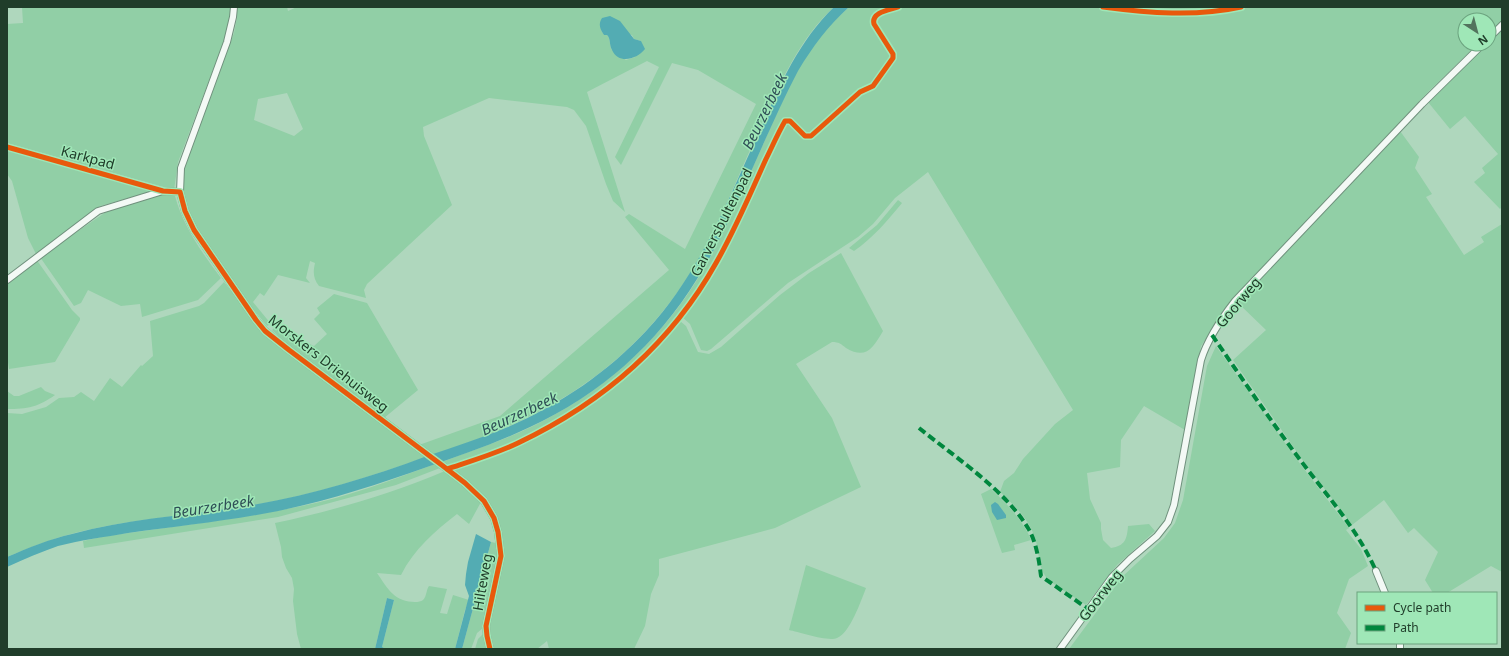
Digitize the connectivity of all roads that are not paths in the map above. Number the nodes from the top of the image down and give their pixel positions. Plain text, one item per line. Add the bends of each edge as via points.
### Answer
1 (234, 7) edge
2 (1474, 52) edge
3 (180, 192) junction
4 (7, 280) edge
5 (426, 453) joint
6 (1376, 571) dead end
7 (1385, 592) edge
8 (490, 649) edge
9 (1060, 649) edge

1 - 3 street, Morskers Driehuisweg via 227,42 182,162
2 - 9 street, Goorweg via 1235,301 1223,317 1201,360 1174,506 1168,522 1158,536 1112,577
3 - 4 street via 167,190 98,211
3 - 5 street, Morskers Driehuisweg via 194,230 265,330
5 - 8 street, Hilteweg via 484,501 494,518 501,556 486,626
6 - 7 street

